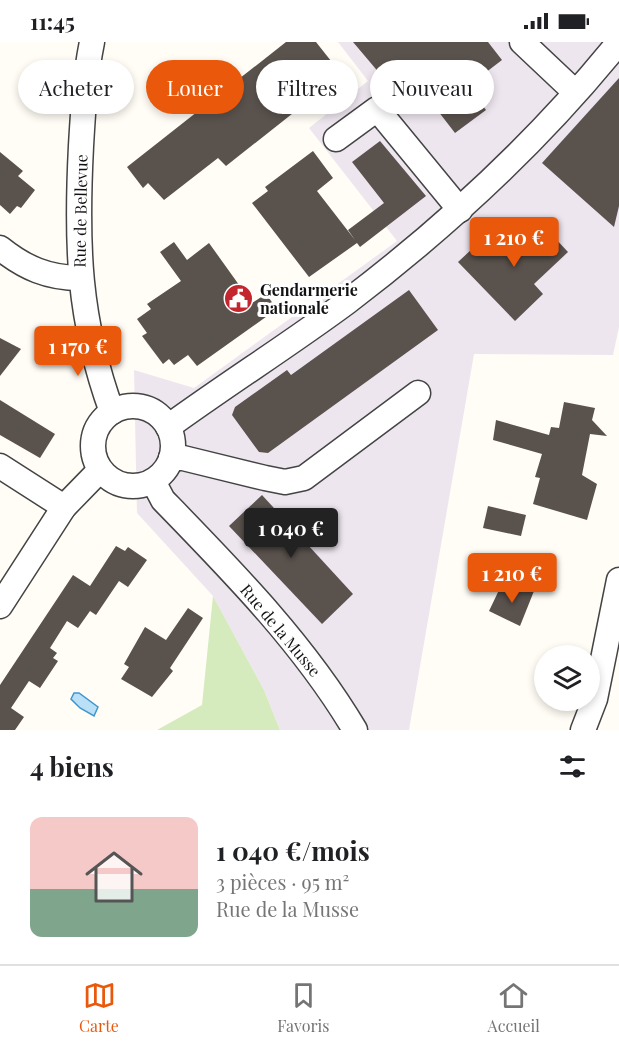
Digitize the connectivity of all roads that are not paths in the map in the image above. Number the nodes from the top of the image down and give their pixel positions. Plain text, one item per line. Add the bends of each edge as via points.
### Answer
1 (92, 42) edge
2 (522, 42) edge
3 (619, 42) edge
4 (575, 92) junction
5 (336, 139) dead end
6 (460, 210) junction
7 (0, 248) edge
8 (80, 278) junction
9 (418, 393) dead end
10 (112, 412) junction
11 (168, 427) junction
12 (171, 459) junction
13 (0, 466) edge
14 (100, 470) junction
15 (153, 481) junction
16 (64, 507) junction
17 (619, 580) edge
18 (0, 606) edge
19 (355, 730) edge
20 (583, 730) edge

1 - 8 street, Rue de Bellevue via 79,184
2 - 4 street
3 - 4 street
4 - 6 street
5 - 6 street via 377,110
6 - 11 street via 346,302
7 - 8 street via 42,274
8 - 10 street, Rue de Bellevue via 87,328
9 - 12 street via 304,478 285,482 183,458
10 - 11 street via 133,406 143,408 162,418
10 - 14 street via 98,425 92,442
11 - 12 street
12 - 15 street
13 - 16 street
14 - 15 street via 108,478 130,486
14 - 16 street
15 - 19 street, Rue de la Musse via 163,500 297,645
16 - 18 street
17 - 20 street via 595,699

